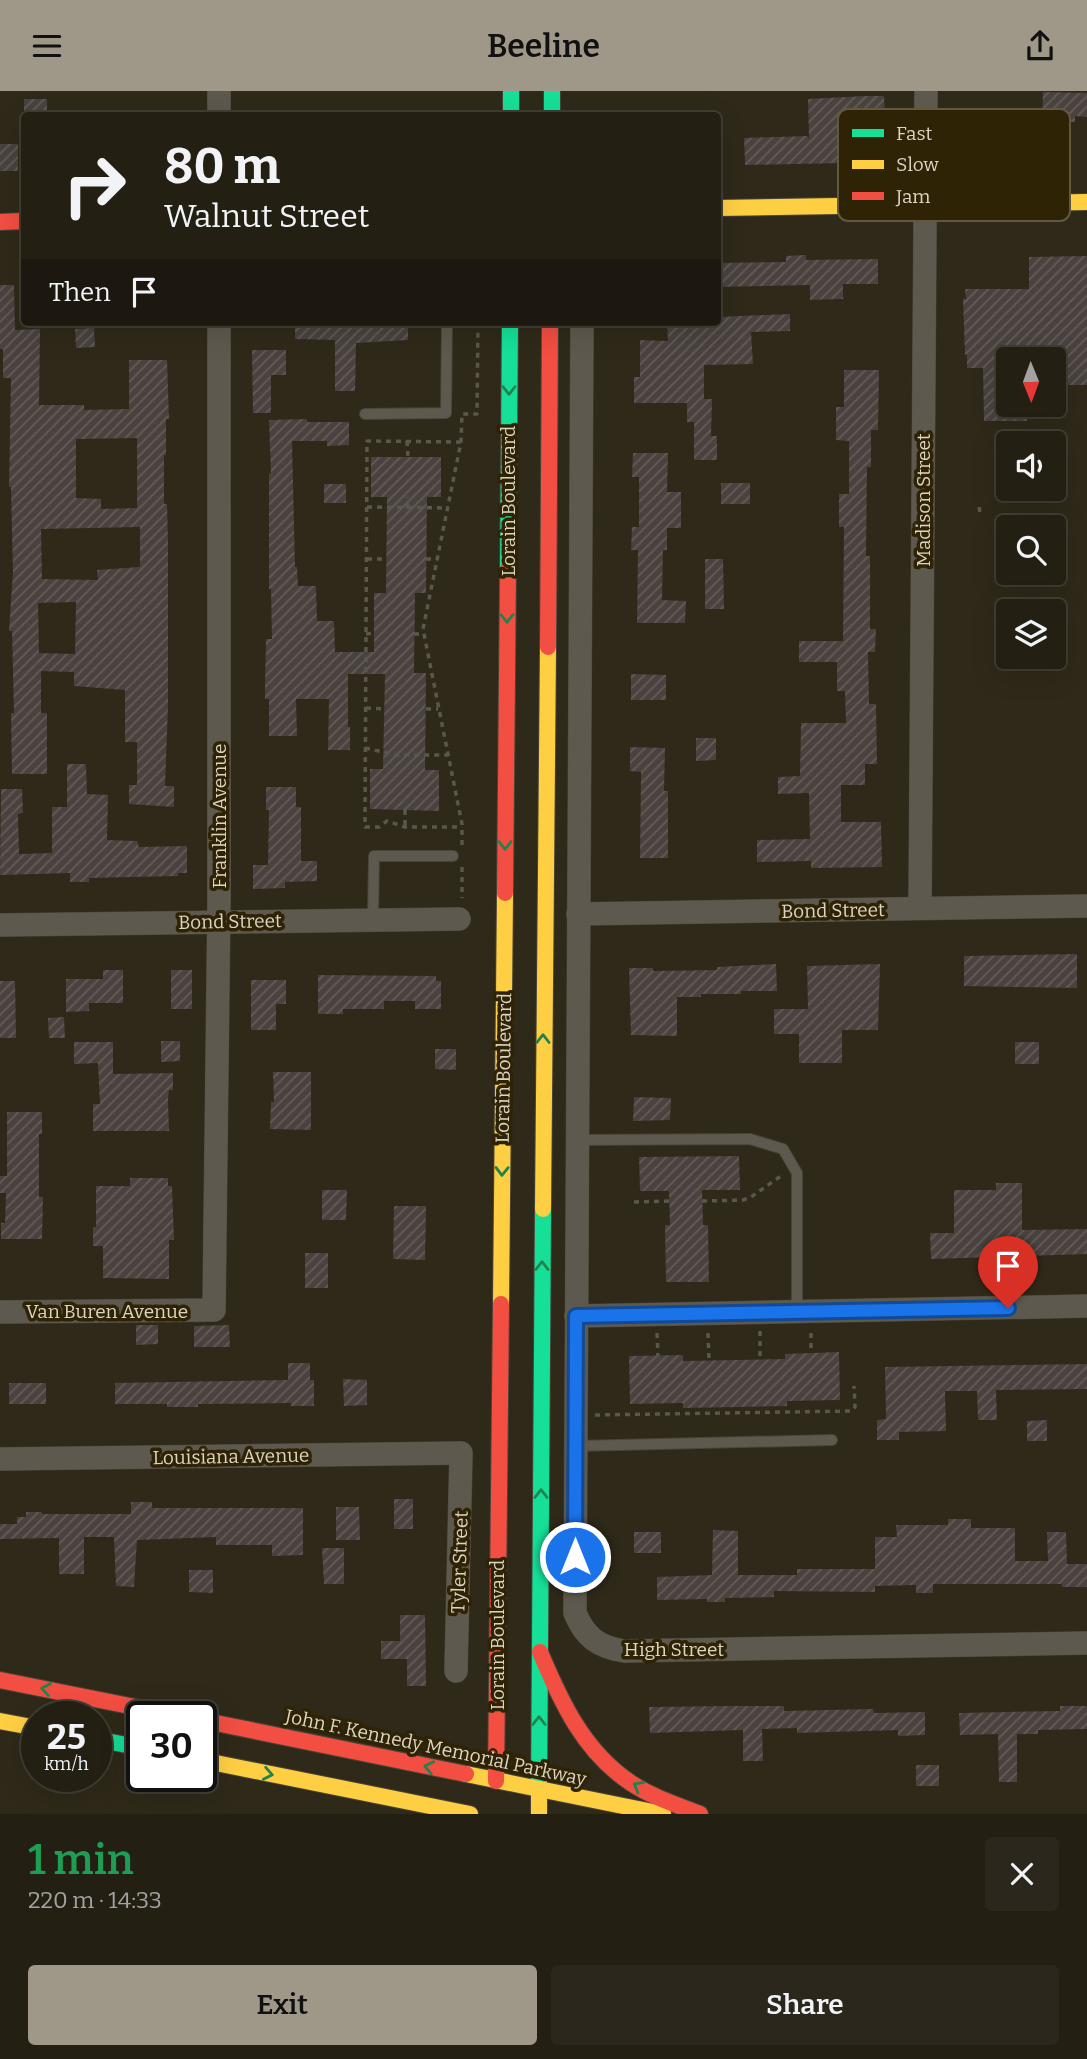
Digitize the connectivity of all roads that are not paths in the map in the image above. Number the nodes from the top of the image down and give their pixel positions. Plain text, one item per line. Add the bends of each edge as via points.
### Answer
1 (219, 91) edge
2 (511, 91) edge
3 (552, 91) edge
4 (926, 91) edge
5 (926, 109) edge
6 (219, 112) edge
7 (511, 112) edge
8 (552, 112) edge
9 (838, 206) edge
10 (721, 208) edge
11 (21, 221) edge
12 (926, 221) edge
13 (0, 222) edge
14 (219, 326) edge
15 (447, 326) edge
16 (510, 326) edge
17 (551, 326) edge
18 (582, 326) edge
19 (365, 414) dead end
20 (457, 855) road end
21 (1087, 906) edge
22 (919, 908) junction
23 (461, 913) road end
24 (579, 914) junction
25 (373, 920) junction
26 (219, 921) junction
27 (0, 925) edge
28 (577, 1140) junction
29 (1087, 1306) edge
30 (215, 1310) joint
31 (0, 1312) edge
32 (576, 1316) junction
33 (804, 1320) junction
34 (832, 1440) dead end
35 (576, 1446) junction
36 (461, 1453) joint
37 (0, 1458) edge
38 (1087, 1643) edge
39 (540, 1652) junction
40 (456, 1671) dead end
41 (0, 1681) edge
42 (126, 1706) edge
43 (0, 1721) edge
44 (217, 1724) edge
45 (21, 1725) edge
46 (217, 1763) edge
47 (496, 1787) junction
48 (539, 1789) junction
49 (359, 1792) junction
50 (397, 1814) edge
51 (470, 1814) edge
52 (539, 1814) edge
53 (663, 1814) edge
54 (700, 1814) edge

1 - 6 street
2 - 7 main road
3 - 8 main road
4 - 5 street, Madison Street
9 - 10 main road
11 - 13 main road
12 - 22 street, Madison Street
14 - 26 street, Franklin Avenue
15 - 19 lane via 446,413
16 -> 47 main road, Lorain Boulevard
39 -> 17 main road, Lorain Boulevard
18 - 24 street
20 - 25 lane via 374,856
21 - 22 street, Bond Street
22 - 24 street, Bond Street
23 - 25 street, Bond Street
24 - 28 street
25 - 26 street, Bond Street
26 - 27 street, Bond Street
26 - 30 street, Franklin Avenue
28 - 32 street
28 - 33 lane via 750,1139 783,1149 797,1173
29 - 33 street
30 - 31 street, Van Buren Avenue
32 - 33 street
32 - 35 street, High Street
34 - 35 lane
35 - 38 street, High Street via 575,1613 581,1629 607,1649
36 - 37 street, Louisiana Avenue
36 - 40 street, Tyler Street
48 -> 39 main road, Lorain Boulevard
54 -> 39 main road via 632,1783 601,1758 576,1727
42 -> 41 main road
43 - 45 main road
47 -> 44 main road, John F. Kennedy Memorial Parkway
46 -> 49 main road
47 - 48 main road, John F. Kennedy Memorial Parkway
48 - 52 main road, Lorain Boulevard
48 - 53 main road, John F. Kennedy Memorial Parkway
49 - 50 main road
49 - 51 main road

